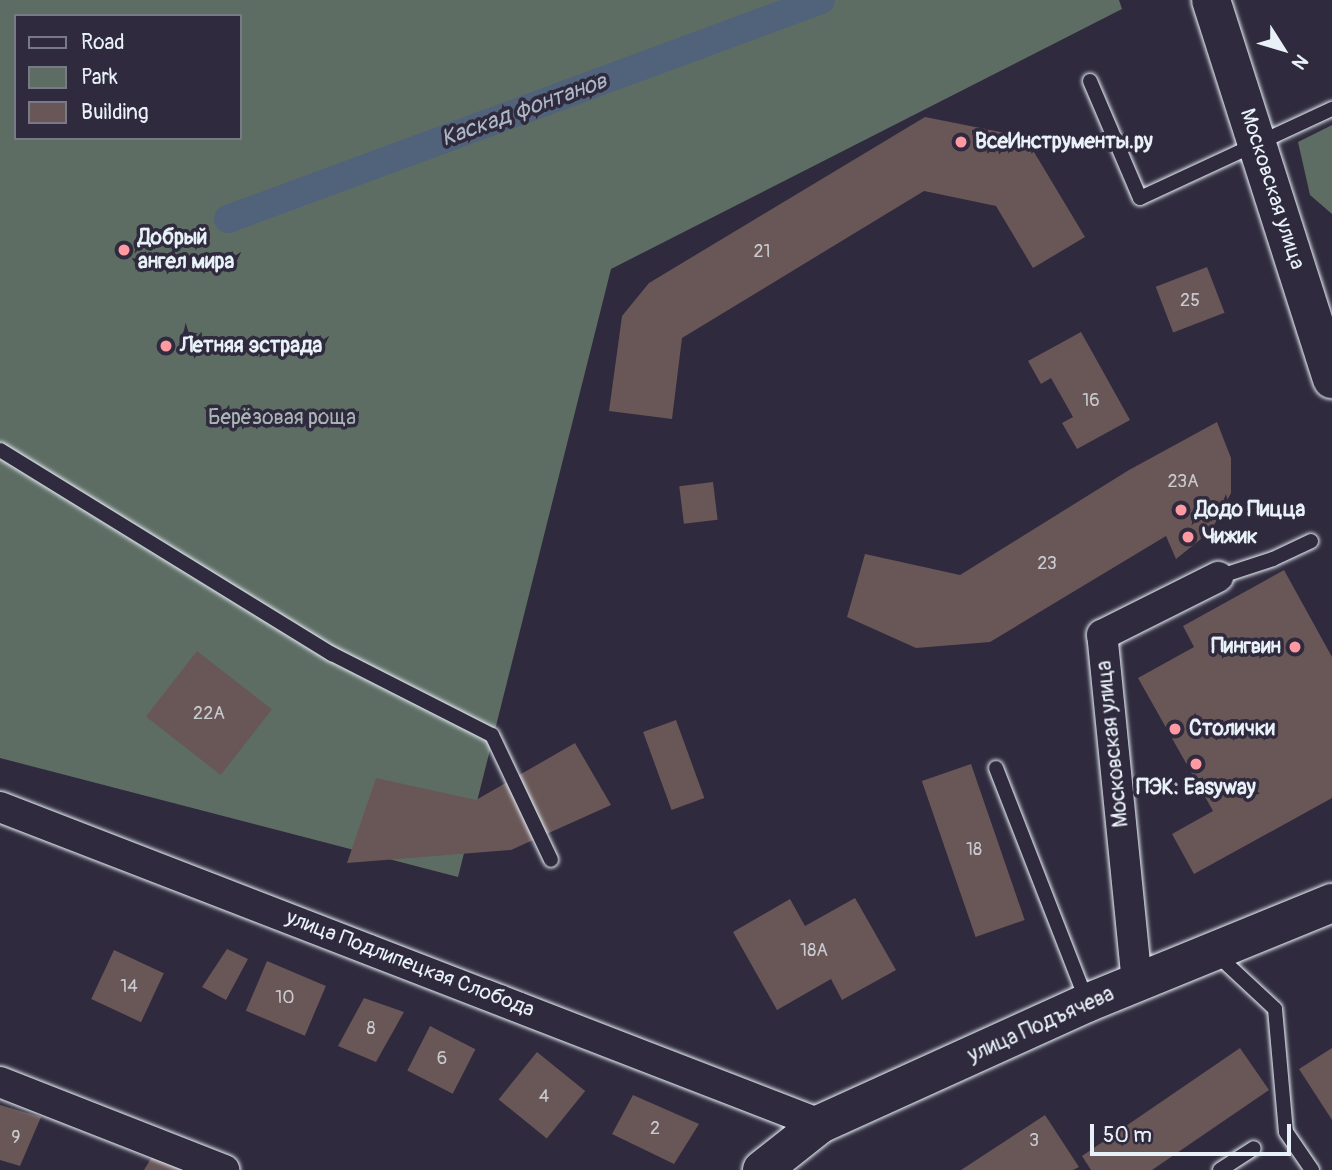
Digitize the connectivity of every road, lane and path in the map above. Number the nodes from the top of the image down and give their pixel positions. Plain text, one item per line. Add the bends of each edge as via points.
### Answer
1 (1211, 0) edge
2 (1090, 81) dead end
3 (1332, 109) edge
4 (1259, 145) junction
5 (1332, 379) edge
6 (0, 450) edge
7 (1311, 541) dead end
8 (1218, 577) joint
9 (996, 768) dead end
10 (0, 807) edge
11 (551, 860) dead end
12 (1332, 903) edge
13 (1214, 953) junction
14 (1137, 983) junction
15 (1087, 1003) junction
16 (0, 1082) edge
17 (820, 1124) junction
18 (1254, 1148) dead end
19 (766, 1169) edge
20 (224, 1170) edge
21 (1220, 1170) edge
22 (1312, 1170) edge

1 - 4 main road, Московская улица
2 - 4 lane via 1140,198
3 - 4 lane
4 - 5 main road, Московская улица
6 - 11 lane via 332,654 492,735
7 - 8 lane
8 - 14 street, Московская улица via 1102,635
9 - 15 lane
10 - 17 street, улица Подлипецкая Слобода
12 - 13 main road, улица Подъячева
13 - 14 main road, улица Подъячева
13 - 22 lane via 1275,1009 1286,1132
14 - 15 main road, улица Подъячева
15 - 17 main road, улица Подъячева
16 - 20 street
17 - 19 main road, улица Подъячева
18 - 21 lane

